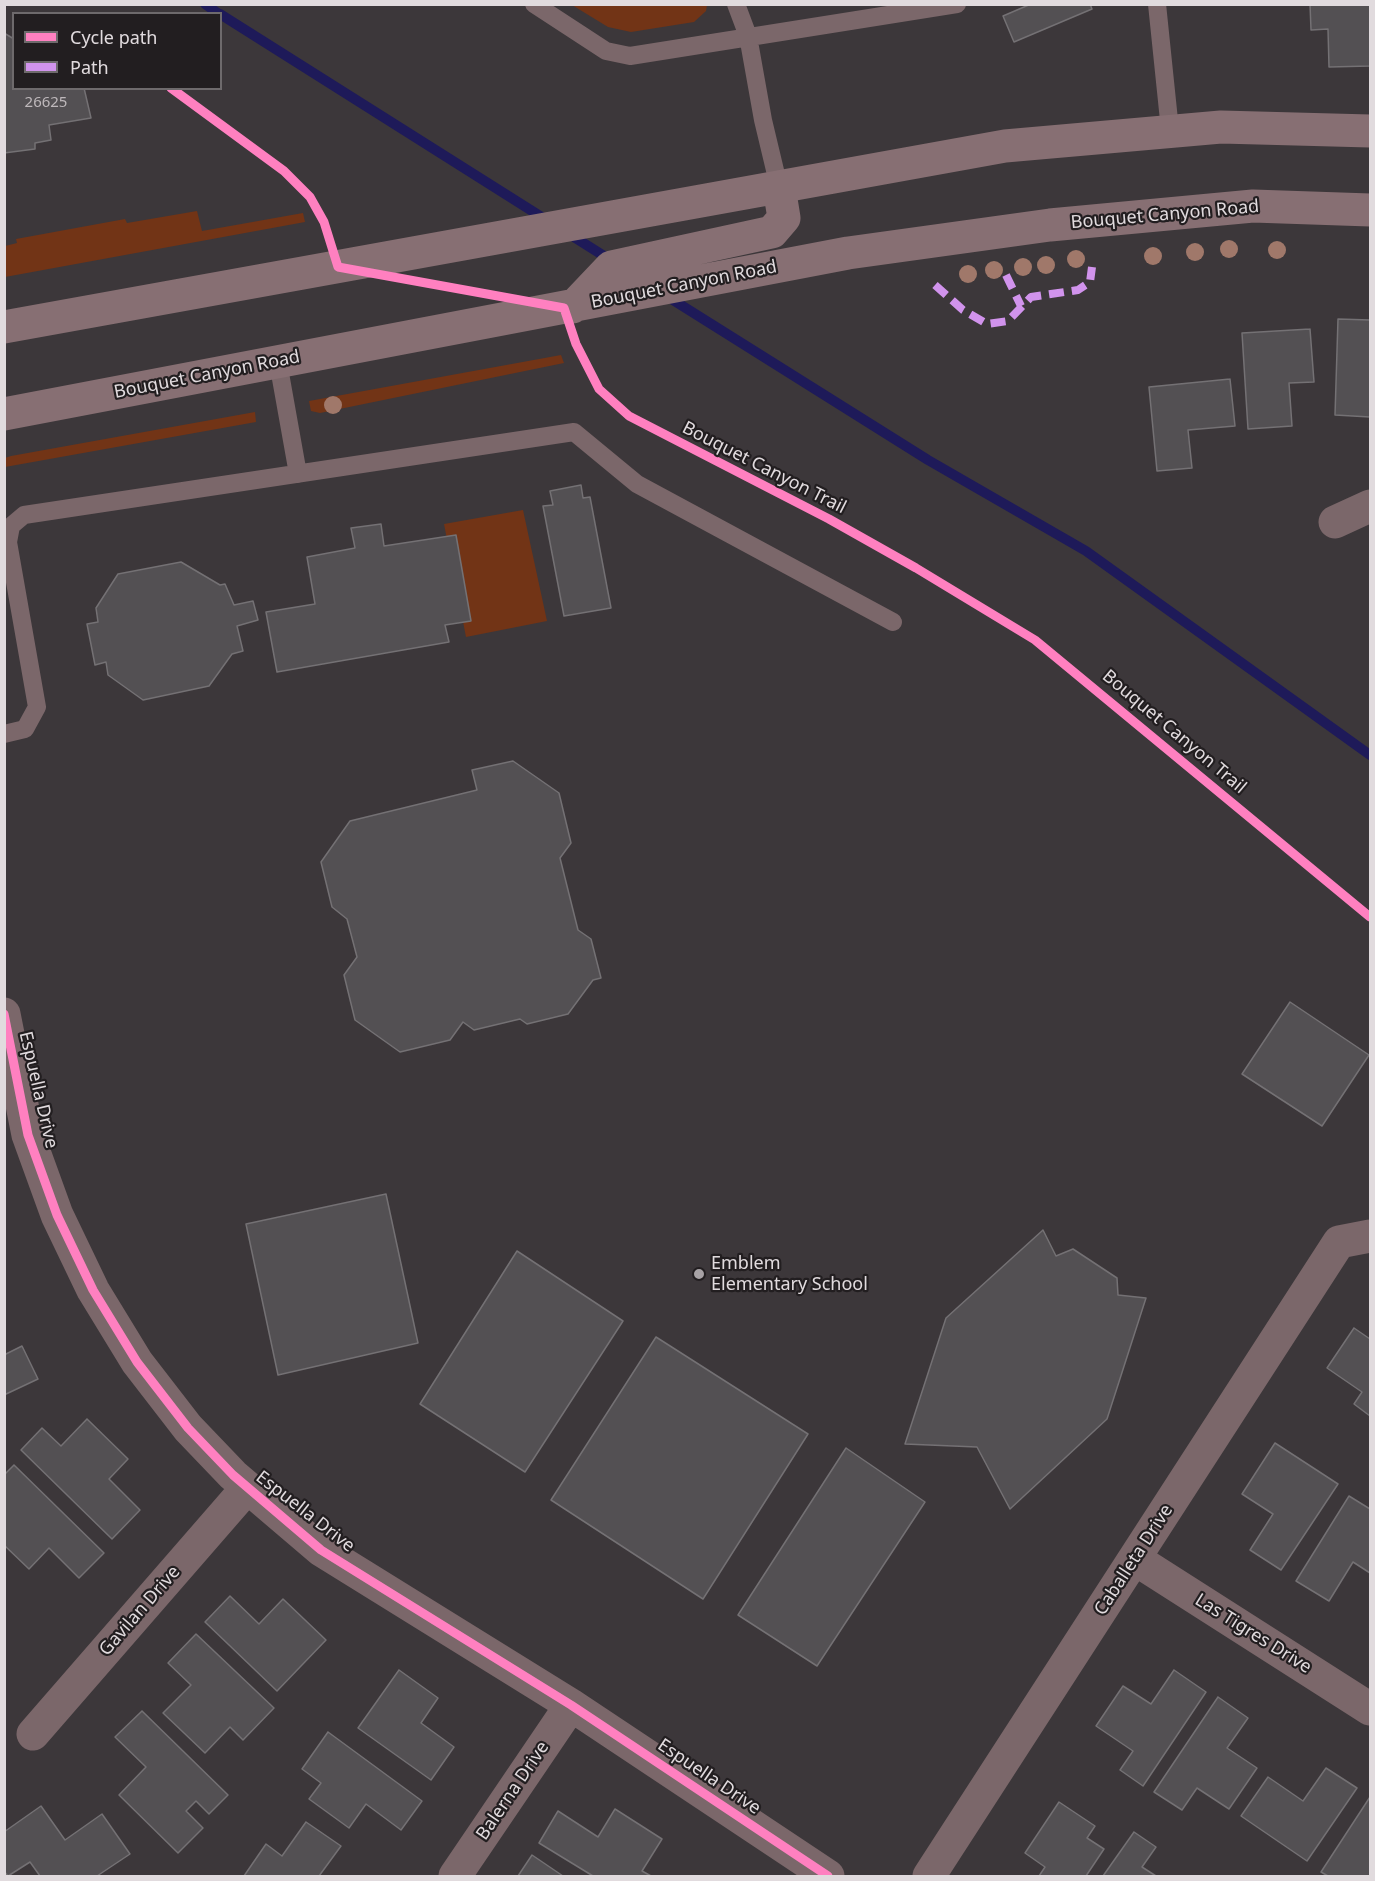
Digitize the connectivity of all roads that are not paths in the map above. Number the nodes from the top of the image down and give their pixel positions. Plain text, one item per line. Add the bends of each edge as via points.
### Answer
1 (534, 4) edge
2 (736, 4) edge
3 (957, 4) edge
4 (1157, 4) edge
5 (748, 36) junction
6 (1170, 130) junction
7 (1371, 131) edge
8 (779, 187) junction
9 (1371, 210) edge
10 (573, 307) junction
11 (4, 327) edge
12 (278, 362) junction
13 (4, 414) edge
14 (297, 474) junction
15 (1371, 506) edge
16 (1335, 522) dead end
17 (893, 622) dead end
18 (4, 734) edge
19 (4, 1014) edge
20 (1371, 1236) edge
21 (246, 1489) junction
22 (1135, 1558) junction
23 (571, 1705) junction
24 (1371, 1709) edge
25 (33, 1734) dead end
26 (455, 1876) edge
27 (828, 1876) edge
28 (929, 1876) edge

1 - 5 lane via 606,51 630,56
2 - 5 lane
3 - 5 lane
4 - 6 lane
5 - 8 lane
6 - 7 main road via 1221,127
6 - 8 main road via 1005,146
8 - 10 main road via 784,218 772,232 611,267
8 - 11 main road
9 - 10 main road, Bouquet Canyon Road via 1253,206 1050,225 848,253
10 - 12 main road, Bouquet Canyon Road
12 - 13 main road, Bouquet Canyon Road
12 - 14 lane
14 - 17 lane via 574,432 637,484
14 - 18 lane via 24,515 11,526 8,542 37,707 25,729
15 - 16 street
19 - 21 street, Espuella Drive via 28,1136 57,1215 93,1290 137,1362 188,1428
20 - 22 street, Caballeta Drive via 1339,1242
21 - 23 street, Espuella Drive via 321,1550
21 - 25 street, Gavilan Drive
22 - 24 street, Las Tigres Drive
22 - 28 street, Caballeta Drive
23 - 26 street, Balerna Drive
23 - 27 street, Espuella Drive

